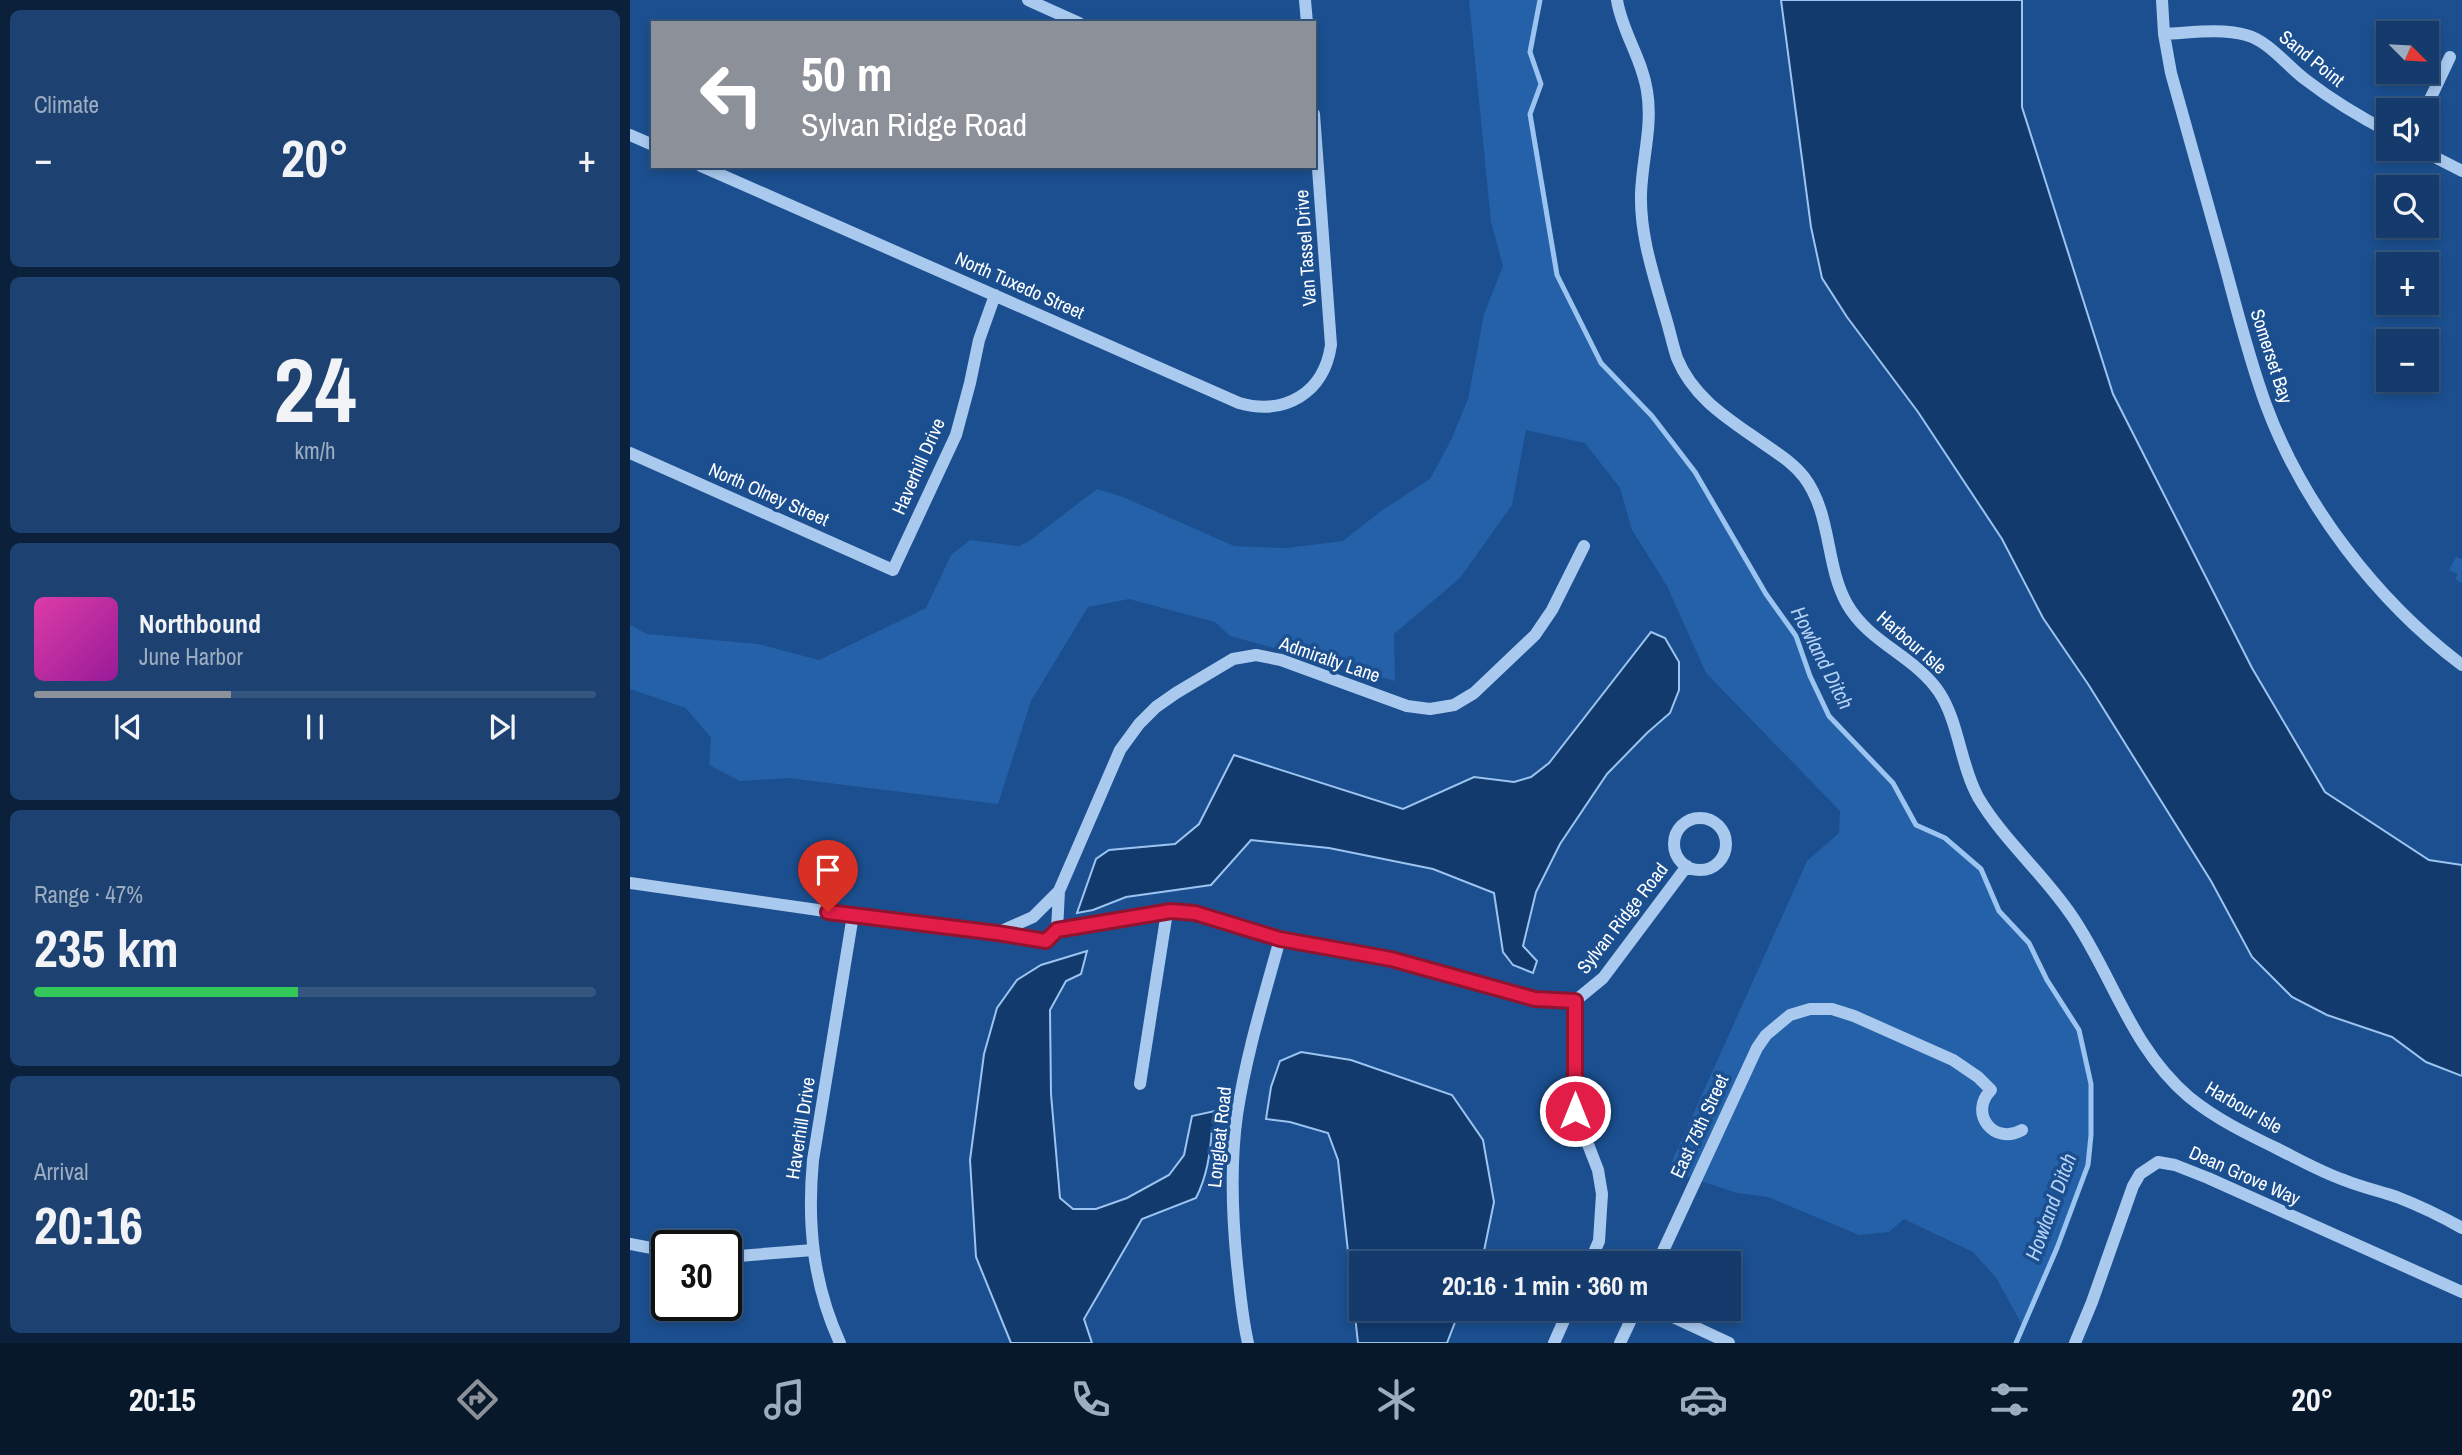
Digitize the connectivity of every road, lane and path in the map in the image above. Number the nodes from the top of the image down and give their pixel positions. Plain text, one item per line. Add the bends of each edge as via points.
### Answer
1 (1028, 0) edge
2 (1305, 0) edge
3 (1617, 0) edge
4 (2162, 0) edge
5 (1075, 21) edge
6 (1307, 21) edge
7 (2164, 34) junction
8 (2450, 57) dead end
9 (2431, 98) edge
10 (2376, 125) edge
11 (630, 135) edge
12 (1316, 139) edge
13 (651, 144) edge
14 (2439, 159) edge
15 (706, 168) edge
16 (2462, 171) edge
17 (995, 295) junction
18 (1321, 377) joint
19 (630, 453) edge
20 (1584, 546) dead end
21 (893, 570) joint
22 (2462, 665) edge
23 (1687, 866) junction
24 (630, 883) edge
25 (1059, 891) junction
26 (1167, 912) junction
27 (853, 915) junction
28 (1057, 930) junction
29 (997, 933) junction
30 (1280, 939) junction
31 (1575, 1001) junction
32 (1140, 1084) dead end
33 (2022, 1129) dead end
34 (2462, 1228) edge
35 (630, 1244) edge
36 (651, 1248) edge
37 (813, 1250) junction
38 (1595, 1251) edge
39 (1663, 1251) edge
40 (742, 1256) edge
41 (2462, 1293) edge
42 (1564, 1321) edge
43 (1630, 1321) edge
44 (1682, 1321) edge
45 (840, 1343) edge
46 (1248, 1343) edge
47 (1554, 1343) edge
48 (1620, 1343) edge
49 (1729, 1343) edge
50 (2074, 1343) edge

1 - 5 street
2 - 6 street
3 - 34 street, Harbour Isle via 1647,91 1650,121 1641,196 1647,255 1686,376 1712,407 1789,461 1805,478 1819,505 1848,606 1866,629 1921,672 1941,695 1976,793 2081,928 2145,1049 2179,1088 2228,1124 2327,1173 2414,1204
4 - 7 street, Somerset Bay
7 - 10 street, Sand Point via 2250,36 2333,100
7 - 22 street, Somerset Bay via 2248,353 2286,449 2316,504 2357,561 2410,620
8 - 9 street
11 - 13 street
12 - 18 street, Van Tassel Drive via 1332,338
14 - 16 street
15 - 17 street, North Tuxedo Street
17 - 18 street, North Tuxedo Street via 1250,406 1286,404
17 - 21 street, Haverhill Drive via 956,435
19 - 21 street, North Olney Street
20 - 25 street, Admiralty Lane via 1535,635 1474,693 1454,705 1407,706 1256,655 1233,660 1176,693 1139,724 1120,750
23 - 23 street, Sylvan Ridge Road via 1706,869 1723,858 1725,837 1713,821 1693,819 1678,831 1675,850
23 - 31 street, Sylvan Ridge Road via 1603,978
24 - 27 street, Sylvan Ridge Road
25 - 28 street
25 - 29 street, Admiralty Lane via 1033,917
26 - 28 street, Sylvan Ridge Road
26 - 30 street, Sylvan Ridge Road via 1205,915
26 - 32 street
27 - 29 street, Sylvan Ridge Road
27 - 37 street, Haverhill Drive via 813,1160
28 - 29 street, Sylvan Ridge Road via 1046,941
30 - 31 street, Sylvan Ridge Road via 1391,959 1535,999
30 - 46 street, Longleat Road via 1246,1069 1232,1161 1233,1222
31 - 38 street via 1575,1111 1598,1170 1602,1194
33 - 39 street, East 75th Street via 2005,1135 1990,1129 1981,1107 1991,1090 1953,1060 1832,1009 1790,1015 1757,1048
35 - 36 street
37 - 40 street
37 - 45 street, Haverhill Drive via 822,1296
41 - 50 street, Dean Grove Way via 2208,1178 2158,1162 2140,1174 2133,1186
42 - 47 street
43 - 48 street
44 - 49 street

